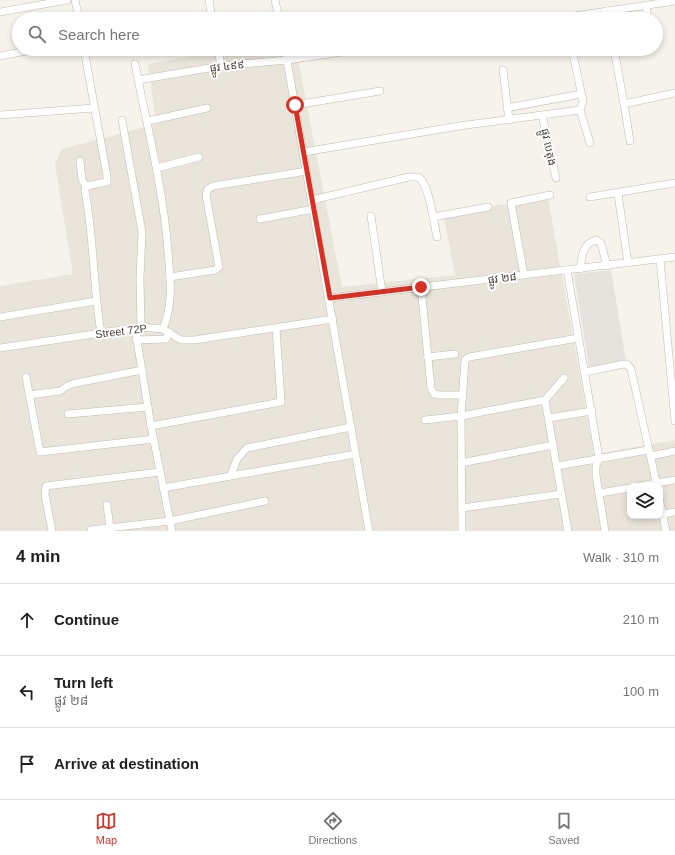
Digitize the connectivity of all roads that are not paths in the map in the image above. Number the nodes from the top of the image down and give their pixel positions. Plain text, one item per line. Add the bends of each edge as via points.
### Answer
1 (67, 0) edge
2 (75, 0) edge
3 (209, 0) edge
4 (275, 0) edge
5 (654, 2) edge
6 (675, 2) edge
7 (629, 4) edge
8 (646, 5) junction
9 (607, 11) joint
10 (0, 12) edge
11 (77, 12) edge
12 (211, 12) edge
13 (278, 12) edge
14 (601, 12) edge
15 (647, 12) edge
16 (12, 54) edge
17 (0, 56) edge
18 (85, 56) edge
19 (219, 56) edge
20 (286, 56) edge
21 (315, 56) edge
22 (573, 56) edge
23 (615, 56) edge
24 (287, 60) junction
25 (135, 64) dead end
26 (221, 66) junction
27 (503, 70) dead end
28 (138, 80) junction
29 (380, 91) dead end
30 (675, 93) edge
31 (581, 94) junction
32 (624, 104) junction
33 (295, 105) junction
34 (94, 108) junction
35 (207, 108) dead end
36 (507, 108) junction
37 (580, 110) junction
38 (0, 114) edge
39 (542, 115) junction
40 (122, 120) dead end
41 (509, 120) junction
42 (148, 121) junction
43 (630, 141) dead end
44 (590, 143) dead end
45 (304, 152) junction
46 (199, 157) dead end
47 (80, 161) dead end
48 (157, 168) junction
49 (307, 171) junction
50 (556, 178) dead end
51 (675, 183) edge
52 (86, 186) junction
53 (618, 194) junction
54 (550, 195) dead end
55 (590, 197) dead end
56 (312, 200) junction
57 (488, 207) dead end
58 (314, 209) junction
59 (371, 216) dead end
60 (433, 217) junction
61 (260, 219) dead end
62 (437, 237) dead end
63 (675, 257) edge
64 (660, 259) junction
65 (628, 263) junction
66 (607, 266) junction
67 (580, 269) junction
68 (567, 270) junction
69 (524, 275) junction
70 (170, 277) junction
71 (421, 287) junction
72 (382, 292) junction
73 (330, 298) junction
74 (96, 301) junction
75 (0, 317) edge
76 (333, 319) junction
77 (138, 328) junction
78 (276, 328) junction
79 (166, 330) junction
80 (101, 333) junction
81 (578, 338) junction
82 (136, 340) junction
83 (0, 348) edge
84 (455, 354) dead end
85 (428, 357) junction
86 (142, 370) junction
87 (585, 372) junction
88 (26, 377) dead end
89 (564, 378) dead end
90 (29, 395) junction
91 (462, 395) junction
92 (545, 400) junction
93 (148, 406) junction
94 (592, 411) junction
95 (68, 414) dead end
96 (461, 416) junction
97 (549, 418) junction
98 (425, 420) dead end
99 (675, 421) edge
100 (151, 426) junction
101 (352, 427) junction
102 (154, 439) junction
103 (553, 445) junction
104 (675, 451) edge
105 (650, 453) junction
106 (356, 454) junction
107 (599, 458) junction
108 (461, 463) junction
109 (557, 466) junction
110 (160, 472) junction
111 (231, 475) junction
112 (675, 480) edge
113 (656, 483) edge
114 (661, 483) edge
115 (163, 488) junction
116 (627, 488) edge
117 (600, 493) junction
118 (562, 494) junction
119 (265, 501) dead end
120 (107, 505) dead end
121 (462, 508) junction
122 (675, 512) edge
123 (663, 514) joint
124 (170, 520) junction
125 (110, 528) junction
126 (91, 530) dead end
127 (52, 531) edge
128 (172, 531) edge
129 (369, 531) edge
130 (462, 531) edge
131 (568, 531) edge
132 (605, 531) edge
133 (666, 531) edge

1 - 10 street
2 - 11 street
3 - 12 street
4 - 13 street
5 - 6 street
5 - 8 street
7 - 8 street
7 - 9 street
8 - 15 street
9 - 14 street
16 - 17 street
18 - 34 street
19 - 26 street
20 - 24 street
21 - 24 street, ផ្លូវ ៤៩៩
22 - 31 street
23 - 32 street
24 - 26 street, ផ្លូវ ៤៩៩
24 - 33 street
25 - 28 street
26 - 28 street, ផ្លូវ ៤៩៩
27 - 36 street
28 - 42 street
29 - 33 street
30 - 32 street
31 - 36 street
31 - 37 street via 583,101
32 - 43 street
33 - 45 street
34 - 38 street
34 - 52 street via 107,182
35 - 42 street
36 - 41 street
37 - 39 street
37 - 44 street
39 - 41 street
39 - 50 street, ផ្លូវ បេតុង
40 - 77 street via 142,232
41 - 45 street
42 - 48 street
45 - 49 street
46 - 48 street
47 - 52 street via 82,180
48 - 70 street
49 - 56 street
49 - 70 street via 213,186 208,189 206,195 219,267 215,270
51 - 53 street
52 - 74 street via 91,220
53 - 55 street
53 - 65 street
54 - 69 street via 511,203
56 - 58 street
56 - 60 street via 418,177 424,183
57 - 60 street
58 - 61 street
58 - 73 street
59 - 72 street
60 - 62 street
63 - 64 street, ផ្លូវ ២៨
64 - 65 street, ផ្លូវ ២៨
64 - 99 street
65 - 66 street, ផ្លូវ ២៨
66 - 67 street, ផ្លូវ ២៨
66 - 67 street via 601,243 596,240 590,242 583,250
67 - 68 street, ផ្លូវ ២៨
68 - 69 street, ផ្លូវ ២៨
68 - 81 street
69 - 71 street, ផ្លូវ ២៨
70 - 79 street via 170,312
71 - 72 street, ផ្លូវ ២៨
71 - 85 street
72 - 73 street, ផ្លូវ ២៨
73 - 76 street
74 - 75 street
74 - 80 street
76 - 78 street, Street 72P
76 - 101 street
77 - 79 street, Street 72P
77 - 80 street, Street 72P
77 - 82 street
78 - 79 street, Street 72P via 194,340 181,340
78 - 100 street via 281,402
79 - 82 street via 166,339
80 - 83 street, Street 72P
81 - 87 street
81 - 91 street via 469,358 465,360
82 - 86 street
84 - 85 street
85 - 91 street via 431,388 434,394
86 - 90 street via 76,382 60,391
86 - 93 street
87 - 94 street
87 - 105 street via 628,365
88 - 90 street
89 - 92 street
90 - 102 street via 40,452
91 - 96 street
92 - 96 street
92 - 97 street
93 - 95 street
93 - 100 street
94 - 97 street
94 - 107 street
96 - 98 street
96 - 108 street
97 - 103 street
100 - 102 street
101 - 106 street
101 - 111 street via 247,448 237,459
102 - 110 street
103 - 108 street
103 - 109 street
104 - 105 street
105 - 107 street
105 - 113 street
106 - 111 street
106 - 129 street
107 - 109 street
107 - 117 street via 596,470
108 - 121 street
109 - 118 street
110 - 115 street
110 - 127 street via 46,486 45,495
111 - 115 street
112 - 114 street
115 - 124 street
116 - 117 street
117 - 132 street
118 - 121 street
118 - 131 street
119 - 124 street
120 - 125 street
121 - 130 street
122 - 123 street
123 - 133 street
124 - 125 street
124 - 128 street
125 - 126 street

